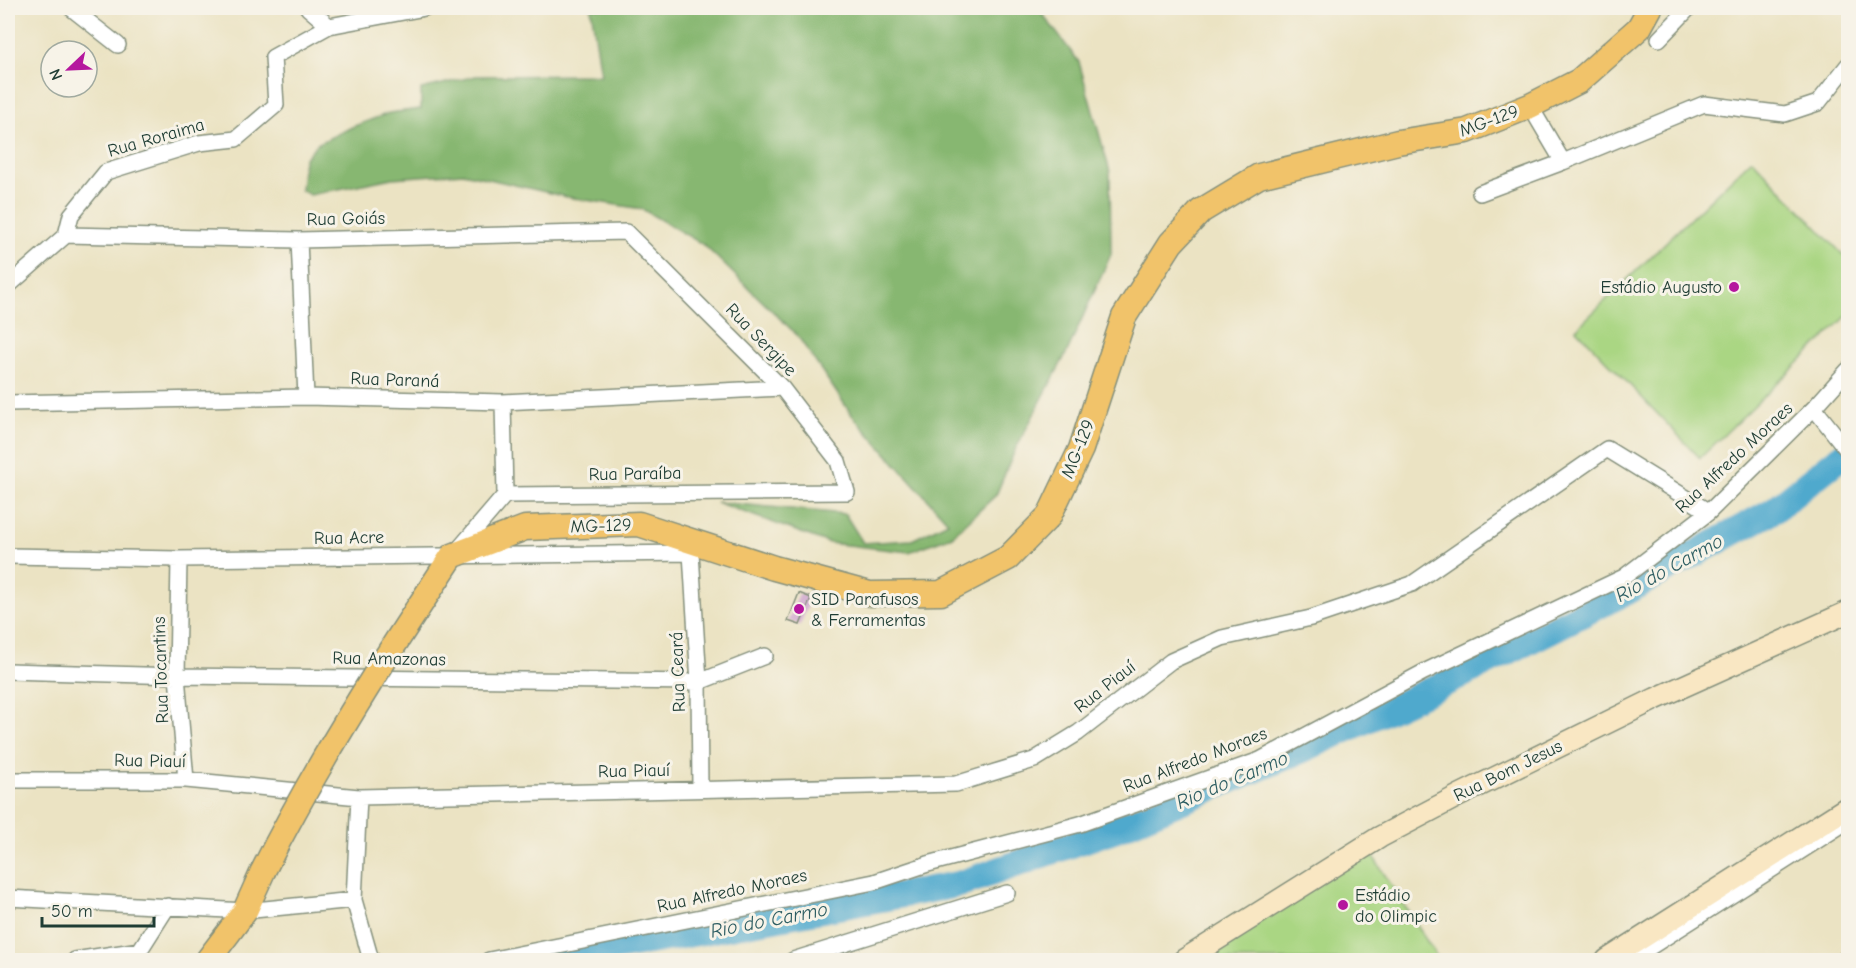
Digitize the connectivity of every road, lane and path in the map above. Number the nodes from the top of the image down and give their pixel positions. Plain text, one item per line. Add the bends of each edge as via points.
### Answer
1 (71, 8) edge
2 (308, 8) edge
3 (425, 8) edge
4 (1658, 8) edge
5 (1689, 8) edge
6 (366, 14) edge
7 (1649, 25) edge
8 (329, 26) junction
9 (118, 45) dead end
10 (1848, 65) edge
11 (1530, 106) junction
12 (1563, 162) junction
13 (1480, 193) dead end
14 (626, 231) joint
15 (66, 235) junction
16 (299, 240) junction
17 (8, 286) edge
18 (1848, 370) edge
19 (782, 388) junction
20 (306, 397) junction
21 (503, 402) junction
22 (8, 403) edge
23 (1814, 408) junction
24 (1848, 451) edge
25 (847, 492) joint
26 (505, 495) junction
27 (1709, 512) junction
28 (691, 553) joint
29 (8, 556) edge
30 (452, 556) junction
31 (178, 559) junction
32 (1848, 612) edge
33 (765, 656) dead end
34 (8, 670) edge
35 (177, 676) junction
36 (699, 682) junction
37 (8, 780) edge
38 (186, 780) junction
39 (700, 789) junction
40 (359, 797) junction
41 (1848, 807) edge
42 (1848, 821) edge
43 (1007, 893) dead end
44 (8, 898) edge
45 (354, 900) junction
46 (168, 906) junction
47 (245, 911) junction
48 (1848, 956) edge
49 (75, 960) edge
50 (208, 960) edge
51 (371, 960) edge
52 (489, 960) edge
53 (793, 960) edge
54 (1184, 960) edge
55 (1607, 960) edge
56 (1630, 960) edge
57 (1844, 960) edge

1 - 9 street
2 - 8 street
3 - 6 street
4 - 7 street
5 - 7 street
6 - 8 street
7 - 11 main road, MG-129 / MG-129 via 1579,81
8 - 15 street, Rua Roraima via 273,57 276,105 236,139 199,143 106,172 71,214
10 - 12 street via 1818,103 1785,114 1704,104
11 - 12 street
11 - 30 main road, MG-129 / MG-129 via 1467,132 1398,142 1259,176 1202,211 1172,243 1124,316 1081,449 1049,516 1008,558 941,593 870,594 639,524 525,528
12 - 13 street
14 - 16 street, Rua Goiás
14 - 19 street, Rua Sergipe
15 - 16 street, Rua Goiás
15 - 17 street
16 - 20 street
18 - 23 street, Rua Alfredo Moraes
19 - 21 street, Rua Paraná
19 - 25 street, Rua Sergipe via 838,461
20 - 21 street, Rua Paraná
20 - 22 street, Rua Paraná
21 - 26 street
23 - 24 street
23 - 27 street, Rua Alfredo Moraes
25 - 26 street, Rua Paraíba
26 - 30 street
27 - 39 street, Rua Piauí via 1607,449 1412,584 1311,618 1222,638 1171,661 1078,733 1034,759 956,784
27 - 52 street, Rua Alfredo Moraes via 1624,577 1424,672 1260,760 1080,824 874,882
28 - 30 street, Rua Acre
28 - 36 street, Rua Ceará
29 - 31 street, Rua Acre
30 - 31 street, Rua Acre
30 - 47 main road, bridge via 295,807
31 - 35 street, Rua Tocantins
32 - 54 street, Rua Bom Jesus via 1655,699 1458,796 1380,837
33 - 36 street, Rua Amazonas
34 - 35 street, Rua Amazonas
35 - 36 street, Rua Amazonas
35 - 38 street, Rua Tocantins
36 - 39 street, Rua Ceará
37 - 38 street, Rua Piauí
38 - 40 street, Rua Piauí
39 - 40 street, Rua Piauí
40 - 45 street
41 - 55 street
42 - 56 street
43 - 53 street
44 - 46 street
45 - 47 street
45 - 51 street
46 - 47 street
46 - 49 street via 140,950
47 - 50 main road
48 - 57 street

